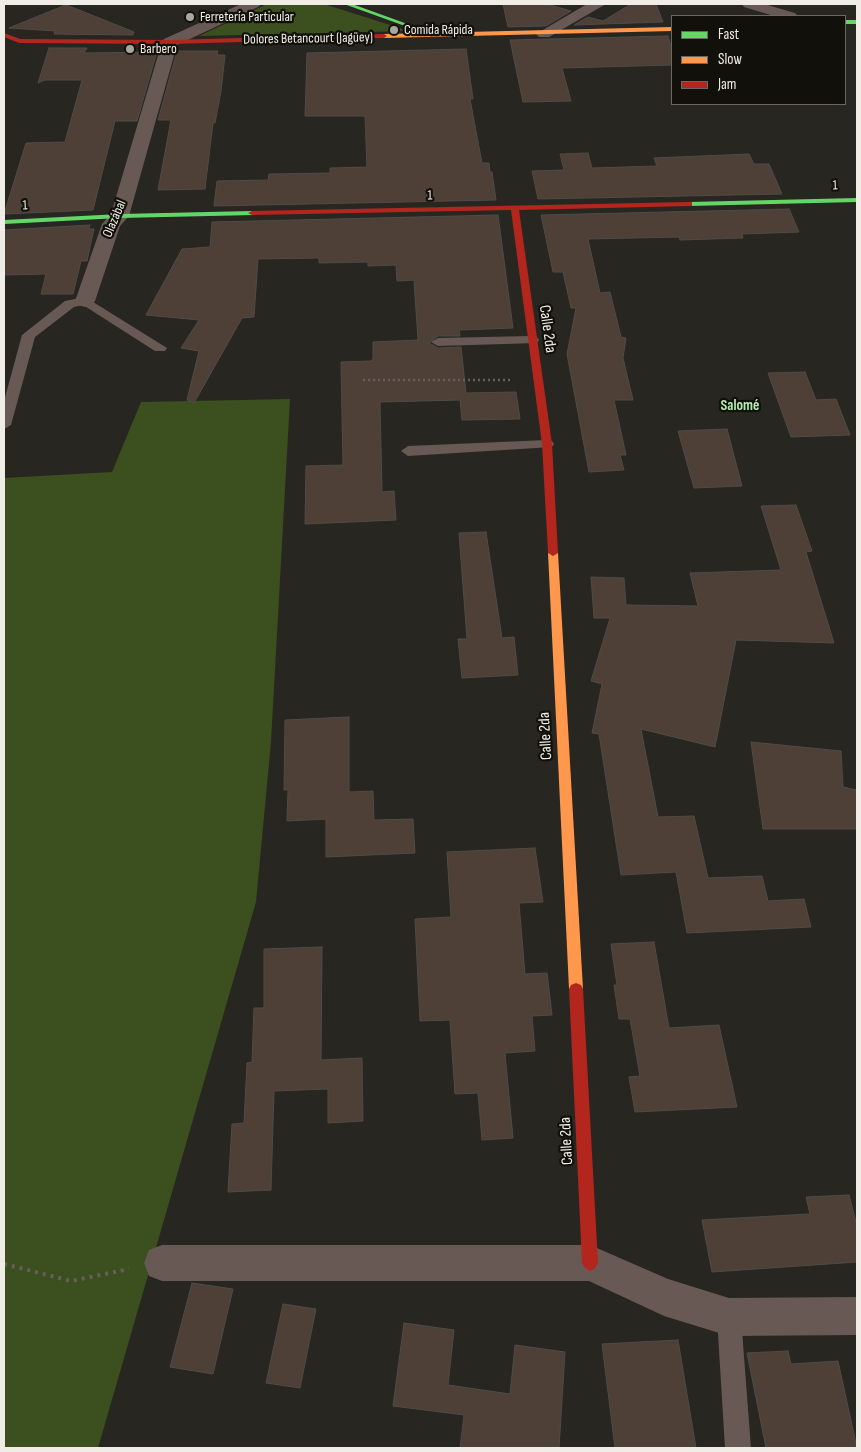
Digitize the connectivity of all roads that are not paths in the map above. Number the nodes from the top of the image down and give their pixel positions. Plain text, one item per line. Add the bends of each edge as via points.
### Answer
1 (252, 4) edge
2 (347, 4) edge
3 (598, 4) edge
4 (749, 4) edge
5 (787, 15) edge
6 (671, 29) edge
7 (544, 34) junction
8 (4, 35) edge
9 (438, 36) junction
10 (11, 41) edge
11 (170, 42) junction
12 (857, 200) edge
13 (516, 209) junction
14 (120, 216) junction
15 (4, 222) edge
16 (85, 301) junction
17 (532, 340) junction
18 (438, 342) dead end
19 (160, 348) dead end
20 (4, 425) edge
21 (547, 444) junction
22 (408, 451) dead end
23 (162, 1263) road end
24 (590, 1263) junction
25 (857, 1316) edge
26 (729, 1317) junction
27 (738, 1448) edge

1 - 11 street
2 - 9 street
3 - 7 street
4 - 5 street
6 - 7 street, Dolores Betancourt (Jagüey)
7 - 9 street, Dolores Betancourt (Jagüey)
8 - 10 street
9 - 11 street, Dolores Betancourt (Jagüey)
10 - 11 street, Dolores Betancourt (Jagüey)
11 - 14 street, Olazábal
12 - 13 street, 1
13 - 14 street, 1
13 - 17 street, Calle 2da
14 - 15 street, 1
14 - 16 street, Olazábal via 112,224
16 - 19 lane
16 - 20 lane via 70,304 29,335
17 - 18 lane
17 - 21 street, Calle 2da
21 - 22 lane
21 - 24 street, Calle 2da
23 - 24 street
24 - 26 street via 664,1297
25 - 26 street
26 - 27 lane

